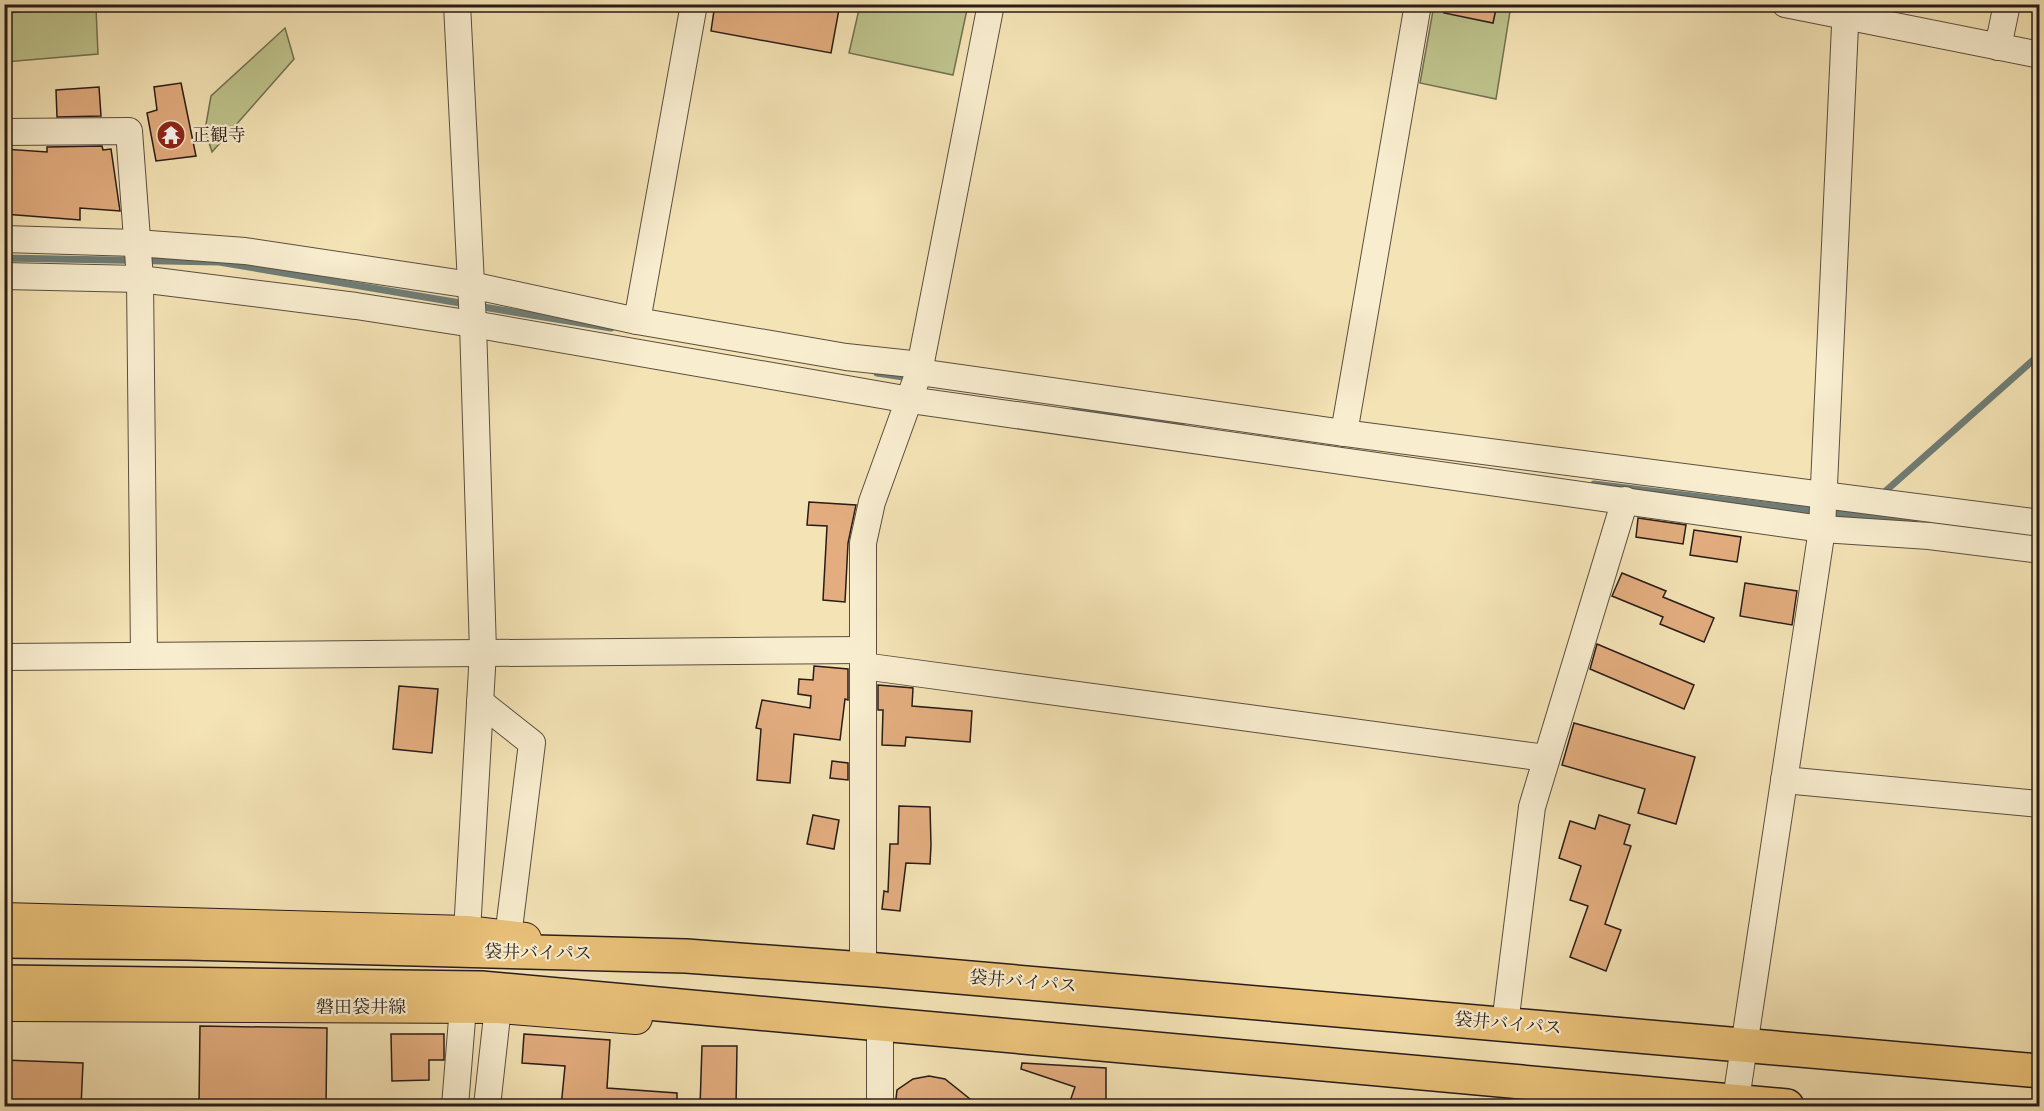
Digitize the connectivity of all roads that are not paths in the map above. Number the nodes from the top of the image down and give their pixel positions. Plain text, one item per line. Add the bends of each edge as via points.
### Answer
1 (457, 4) edge
2 (693, 4) edge
3 (991, 4) edge
4 (1418, 4) edge
5 (1785, 4) edge
6 (2007, 4) edge
7 (1846, 11) edge
8 (1998, 47) junction
9 (2040, 55) edge
10 (4, 132) edge
11 (4, 239) edge
12 (138, 261) junction
13 (4, 276) edge
14 (472, 303) junction
15 (637, 321) junction
16 (920, 368) junction
17 (910, 400) junction
18 (1344, 433) junction
19 (1625, 500) junction
20 (1823, 510) junction
21 (2040, 523) edge
22 (2040, 550) edge
23 (483, 651) junction
24 (144, 655) junction
25 (4, 657) edge
26 (862, 658) junction
27 (480, 702) junction
28 (1546, 758) junction
29 (1784, 780) junction
30 (2040, 804) edge
31 (4, 919) edge
32 (467, 932) junction
33 (508, 937) junction
34 (4, 942) edge
35 (693, 957) junction
36 (863, 968) junction
37 (4, 982) edge
38 (4, 1005) edge
39 (463, 1007) junction
40 (498, 1007) junction
41 (716, 1007) junction
42 (880, 1022) junction
43 (1505, 1024) junction
44 (1743, 1044) junction
45 (2040, 1071) edge
46 (1736, 1105) edge
47 (455, 1107) edge
48 (487, 1107) edge
49 (880, 1107) edge
50 (1787, 1107) edge

1 - 14 street
2 - 15 street
3 - 16 street
4 - 18 street
5 - 7 street
6 - 8 street
7 - 8 street
7 - 20 street
8 - 9 street
10 - 12 street via 129,131
11 - 12 street
12 - 13 street
12 - 14 street via 282,296
12 - 14 street via 245,251
12 - 24 street
14 - 15 street
14 - 17 street
14 - 23 street
15 - 16 street
16 - 17 street
16 - 18 street
17 - 19 street
17 - 26 street via 872,502 863,543
18 - 20 street
19 - 20 street
19 - 28 street
20 - 21 street via 1859,501
20 - 22 street via 1929,536
20 - 29 street
23 - 24 street
23 - 26 street
23 - 27 street
24 - 25 street
26 - 28 street
26 - 36 street
27 - 32 street
27 - 33 street via 531,743
28 - 43 street via 1532,807
29 - 30 street
29 - 44 street
31 - 32 main road
32 - 33 main road
33 - 35 main road
34 - 35 highway, 袋井バイパス
35 - 36 highway, 袋井バイパス
36 - 43 highway, 袋井バイパス
37 - 41 highway, 袋井バイパス via 481,988
38 - 39 main road, 磐田袋井線
39 - 40 main road, 磐田袋井線
39 - 47 street
40 - 41 main road, 磐田袋井線 via 648,1019
40 - 48 street
41 - 42 highway, 袋井バイパス
42 - 46 highway, 袋井バイパス
42 - 49 street
43 - 44 highway, 袋井バイパス
44 - 45 highway, 袋井バイパス
44 - 46 street
46 - 50 highway, 袋井バイパス

